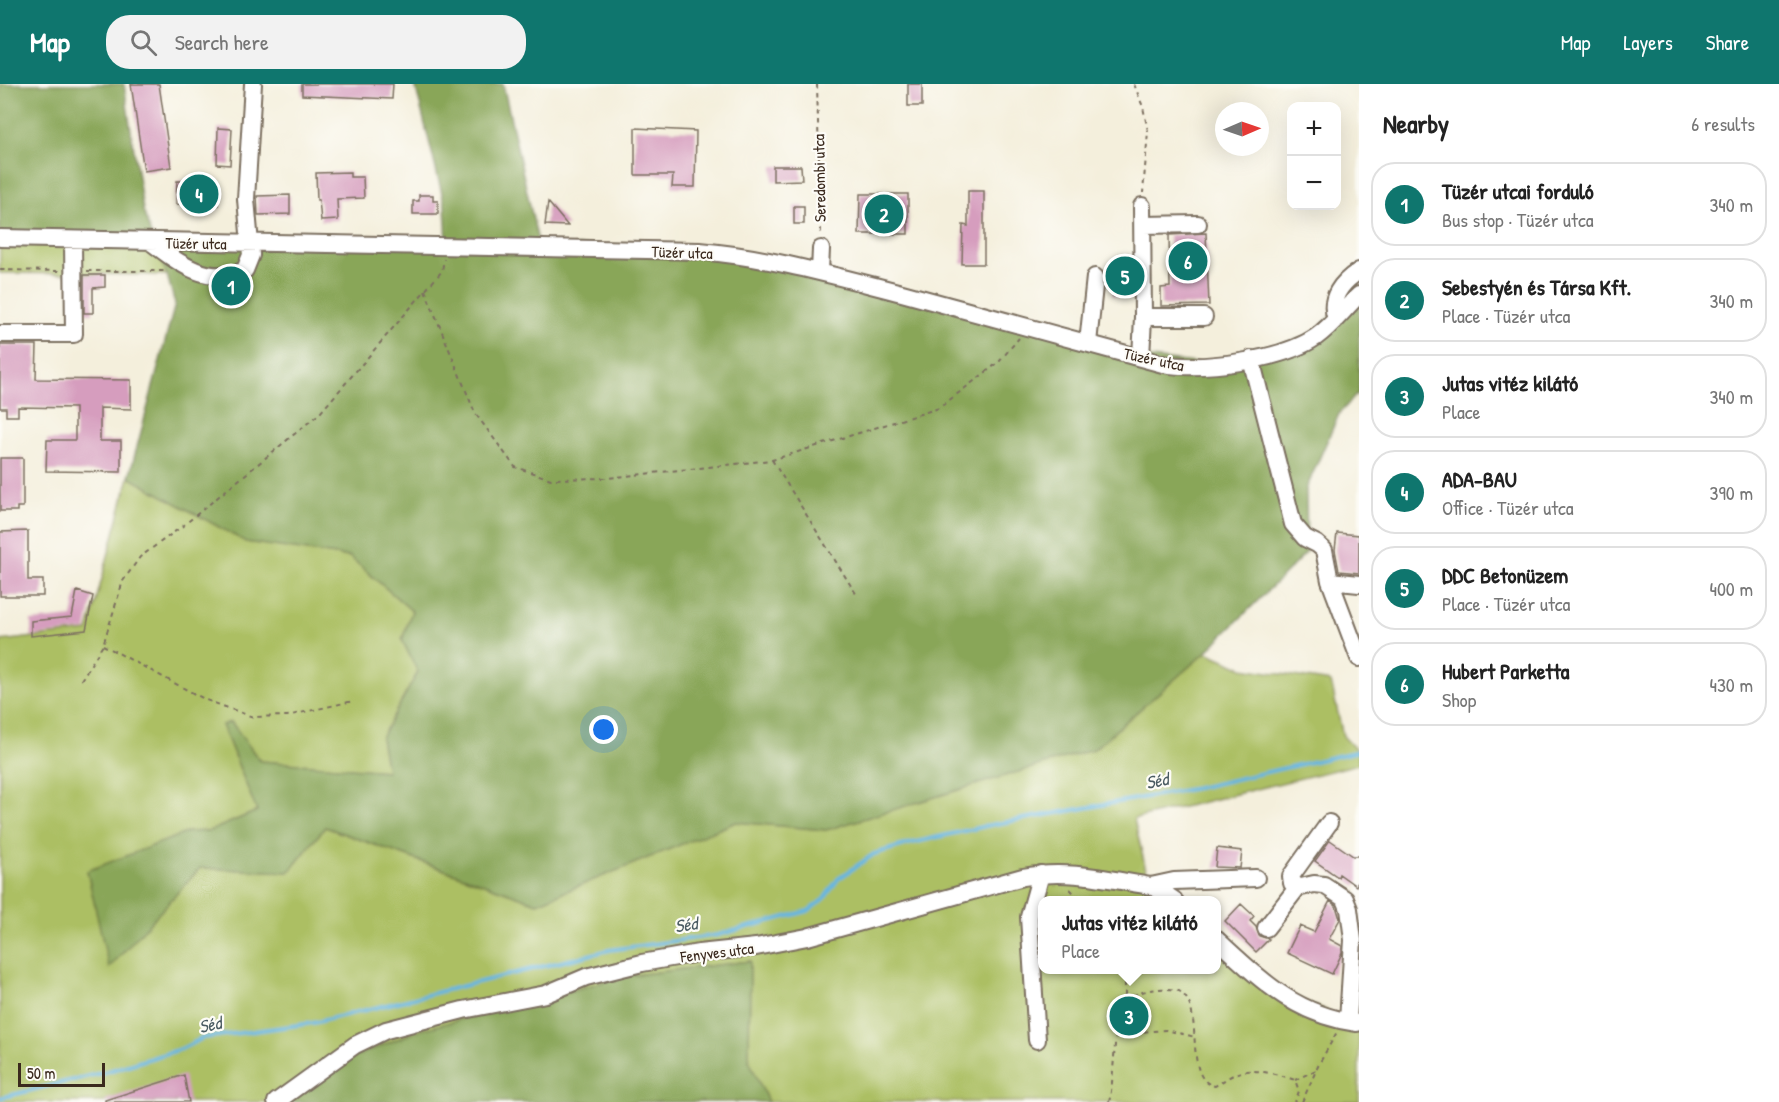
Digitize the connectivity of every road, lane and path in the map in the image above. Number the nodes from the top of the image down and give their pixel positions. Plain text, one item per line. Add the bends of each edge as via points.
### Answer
1 (253, 84) edge
2 (817, 84) edge
3 (1134, 84) edge
4 (1142, 206) joint
5 (1198, 224) dead end
6 (1143, 225) junction
7 (0, 238) edge
8 (73, 241) junction
9 (151, 242) junction
10 (250, 244) junction
11 (447, 247) junction
12 (821, 249) joint
13 (0, 270) edge
14 (74, 271) junction
15 (175, 271) dead end
16 (1359, 271) edge
17 (820, 272) junction
18 (1095, 277) dead end
19 (425, 290) junction
20 (1359, 295) edge
21 (1359, 304) edge
22 (1143, 317) junction
23 (1204, 317) dead end
24 (1336, 319) junction
25 (1028, 326) junction
26 (0, 334) edge
27 (1088, 343) junction
28 (1141, 358) junction
29 (1251, 359) junction
30 (772, 460) junction
31 (1330, 580) junction
32 (1359, 584) edge
33 (858, 597) dead end
34 (103, 645) junction
35 (1359, 658) edge
36 (81, 680) dead end
37 (353, 701) dead end
38 (1329, 823) dead end
39 (1041, 874) junction
40 (1256, 878) dead end
41 (1151, 886) junction
42 (1297, 888) junction
43 (1168, 896) edge
44 (1266, 928) dead end
45 (1221, 944) edge
46 (1124, 974) edge
47 (1125, 1000) junction
48 (1350, 1022) edge
49 (1118, 1029) junction
50 (1195, 1037) junction
51 (1036, 1040) dead end
52 (1316, 1070) junction
53 (1295, 1080) junction
54 (276, 1102) edge
55 (1109, 1102) edge
56 (1295, 1102) edge
57 (1302, 1102) edge

1 - 10 street via 246,199
2 - 12 path, Seredombi utca
3 - 4 path via 1148,131
4 - 6 street
5 - 6 street
6 - 22 street
7 - 8 street, Tüzér utca
8 - 9 street, Tüzér utca
8 - 14 street
9 - 10 street, Tüzér utca
9 - 10 street via 178,263 218,276 232,276 245,270 251,255
10 - 11 street, Tüzér utca
11 - 17 street, Tüzér utca via 700,251 737,254
11 - 19 path via 442,271
12 - 17 street
13 - 14 path
14 - 15 path
14 - 26 street via 74,334
16 - 24 street via 1338,290 1333,306
17 - 25 street, Tüzér utca
18 - 27 street
19 - 30 path via 475,413 515,467 552,479 607,478
19 - 34 path via 320,413 140,557 123,581
20 - 24 street, Tüzér utca
21 - 24 street, Tüzér utca
22 - 23 street
22 - 28 street
24 - 29 street, Tüzér utca via 1313,339
25 - 27 street, Tüzér utca
25 - 30 path via 999,362 939,408
27 - 28 street, Tüzér utca
28 - 29 street, Tüzér utca via 1181,367
29 - 31 street via 1293,524 1305,538 1324,550
30 - 33 path
31 - 32 street
31 - 35 street
34 - 36 path
34 - 37 path via 206,700 253,717 287,716
38 - 42 street via 1291,876
39 - 41 street, Fenyves utca via 1084,875
39 - 51 street via 1029,917
39 - 54 street, Fenyves utca via 807,937 642,963 586,977 546,994 386,1030 355,1046
40 - 41 street via 1174,881
41 - 43 street, Fenyves utca
42 - 44 street
42 - 48 street via 1324,885 1345,899 1349,909 1353,940
45 - 48 street via 1289,1000
46 - 47 path
47 - 49 path
47 - 50 path via 1160,989 1179,991 1189,1001
48 - 52 path
49 - 50 path via 1166,1030
49 - 55 path
50 - 53 path via 1199,1070 1210,1085 1246,1071
52 - 53 path
52 - 57 path
53 - 56 path via 1299,1091

